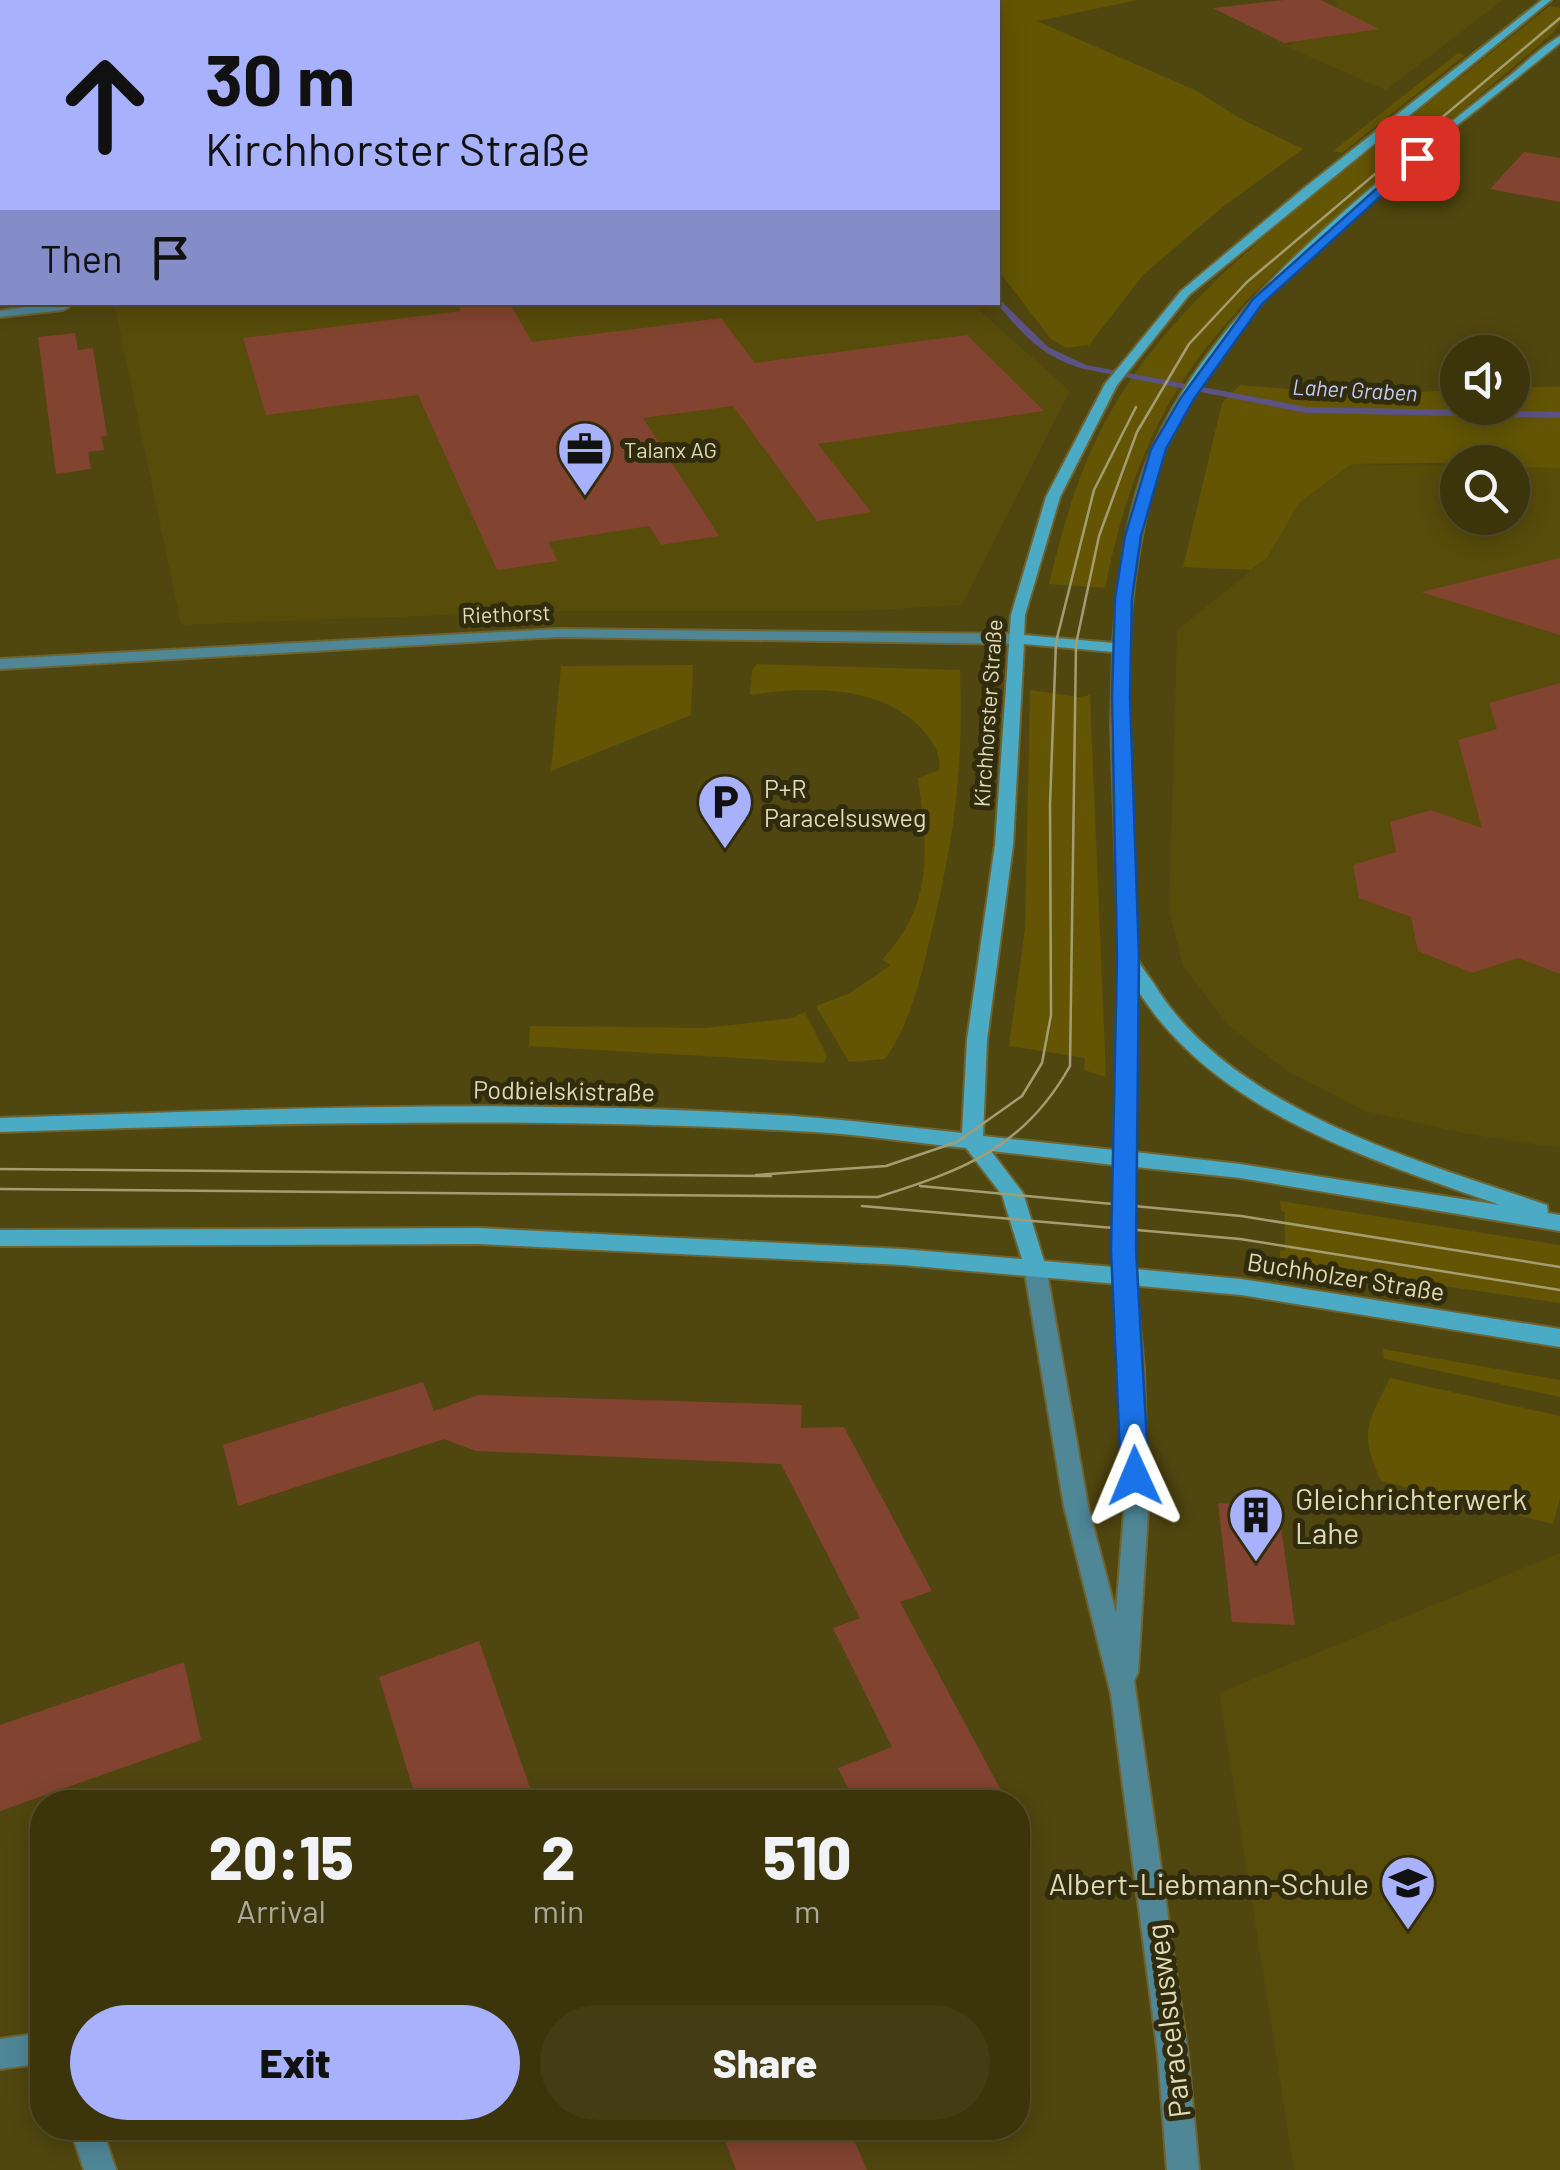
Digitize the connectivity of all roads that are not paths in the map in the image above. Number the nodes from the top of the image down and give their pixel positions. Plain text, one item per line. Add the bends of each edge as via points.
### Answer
1 (1546, 0) edge
2 (1560, 39) edge
3 (63, 305) edge
4 (0, 314) edge
5 (1015, 639) junction
6 (1122, 648) junction
7 (0, 664) edge
8 (1128, 958) junction
9 (0, 1125) edge
10 (972, 1142) junction
11 (1125, 1157) junction
12 (1560, 1220) edge
13 (0, 1238) edge
14 (1036, 1267) junction
15 (1124, 1274) junction
16 (1560, 1338) edge
17 (1124, 1694) junction
18 (30, 2049) edge
19 (0, 2054) edge
20 (90, 2140) edge
21 (100, 2170) edge
22 (1184, 2170) edge

1 - 5 main road, Kirchhorster Straße via 1199,282 1130,360 1053,496 1026,578
2 - 6 main road via 1270,289 1204,373 1158,449 1133,536
3 - 4 street
5 - 6 main road
5 - 7 street, Riethorst via 558,633
5 - 10 main road, Kirchhorster Straße via 1004,845 977,1040
6 - 8 main road
8 - 11 main road
8 - 12 main road via 1166,1016 1273,1102 1342,1138
9 - 10 main road, Podbielskistraße via 304,1115 599,1116 818,1125
10 - 11 main road, Podbielskistraße
10 - 14 main road via 1012,1194
11 - 12 main road
11 - 15 main road
13 - 14 main road via 479,1236
14 - 15 main road
14 - 17 street, Paracelsusweg via 1076,1506
15 - 16 main road, Buchholzer Straße
15 - 17 street, Paracelsusweg via 1136,1512
17 - 22 street, Paracelsusweg
18 - 19 street
20 - 21 street

